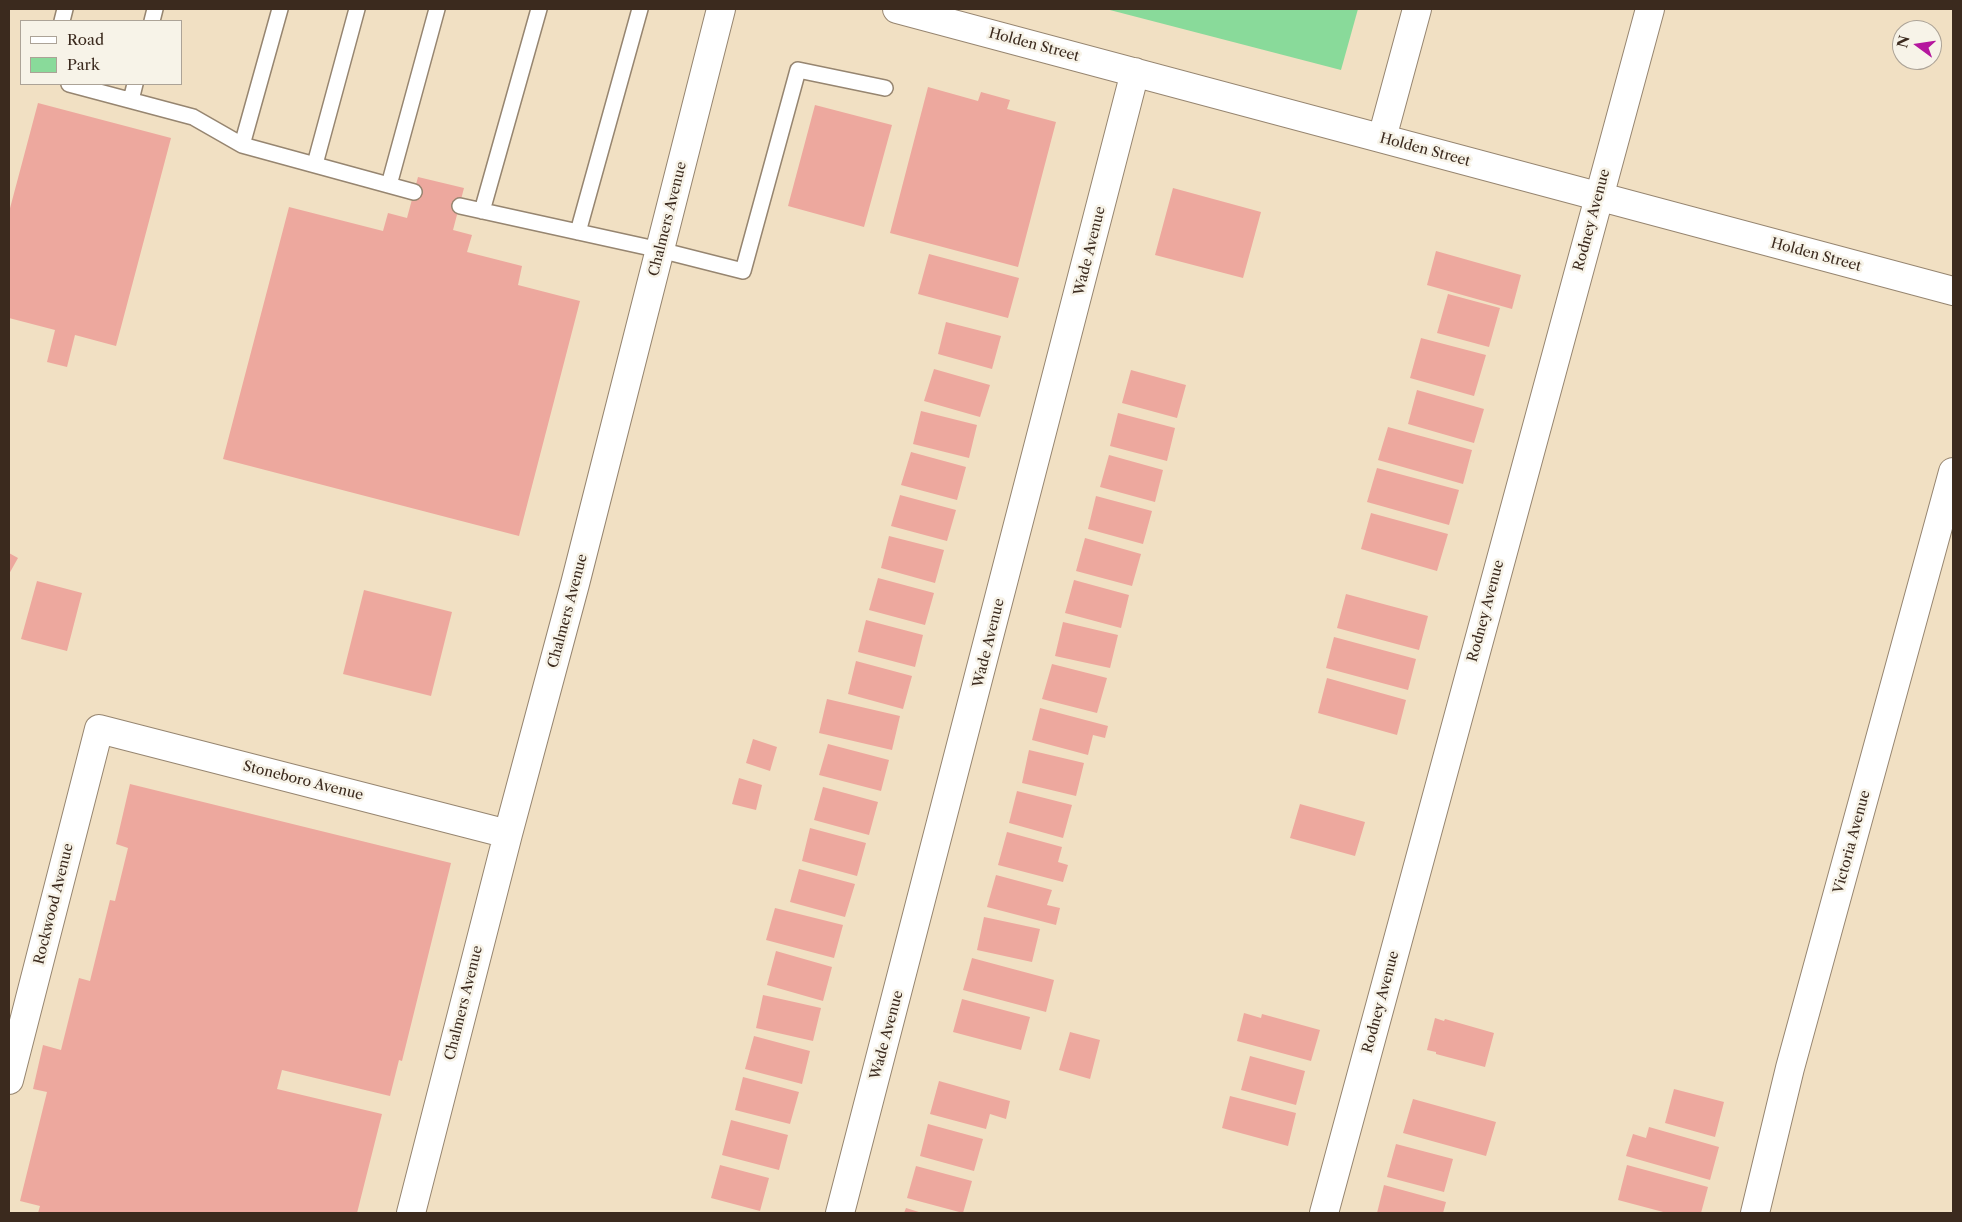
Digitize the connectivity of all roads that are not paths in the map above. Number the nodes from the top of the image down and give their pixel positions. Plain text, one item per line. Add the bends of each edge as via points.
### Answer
1 (280, 9) edge
2 (357, 9) edge
3 (437, 9) edge
4 (538, 9) edge
5 (640, 9) edge
6 (721, 9) edge
7 (897, 9) edge
8 (1417, 9) edge
9 (1650, 9) edge
10 (1136, 72) junction
11 (73, 85) edge
12 (135, 85) edge
13 (885, 88) dead end
14 (130, 100) junction
15 (1382, 138) junction
16 (242, 144) junction
17 (315, 164) junction
18 (389, 185) junction
19 (414, 192) dead end
20 (1599, 196) junction
21 (460, 206) dead end
22 (482, 211) junction
23 (578, 232) junction
24 (660, 250) junction
25 (1953, 291) edge
26 (1953, 472) edge
27 (99, 729) joint
28 (508, 834) junction
29 (9, 1080) edge
30 (411, 1213) edge
31 (840, 1213) edge
32 (1324, 1213) edge
33 (1755, 1213) edge

1 - 16 lane
2 - 17 lane
3 - 18 lane
4 - 22 lane
5 - 23 lane
6 - 24 street, Chalmers Avenue
7 - 10 street, Holden Street
8 - 15 street
9 - 20 street, Rodney Avenue
10 - 15 street, Holden Street
10 - 31 street, Wade Avenue
11 - 14 lane
12 - 14 lane
13 - 24 lane via 798,70 743,271
14 - 16 lane via 193,117
15 - 20 street, Holden Street
16 - 17 lane
17 - 18 lane
18 - 19 lane
20 - 25 street, Holden Street
20 - 32 street, Rodney Avenue
21 - 22 lane
22 - 23 lane
23 - 24 lane
24 - 28 street, Chalmers Avenue
26 - 33 street, Victoria Avenue via 1790,1068
27 - 28 street, Stoneboro Avenue
27 - 29 street, Rockwood Avenue
28 - 30 street, Chalmers Avenue

